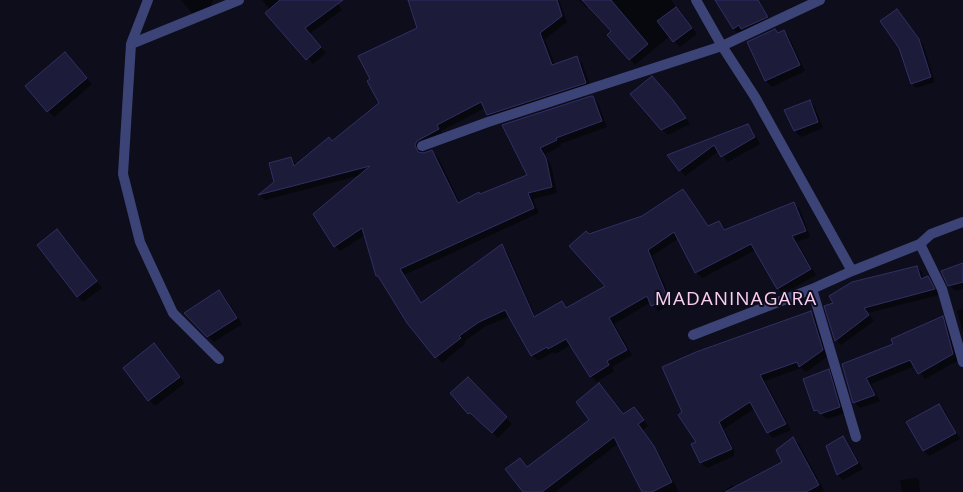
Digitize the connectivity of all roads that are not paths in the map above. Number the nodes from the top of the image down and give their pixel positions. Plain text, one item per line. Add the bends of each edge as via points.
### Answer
1 (148, 0) edge
2 (239, 0) edge
3 (696, 0) edge
4 (820, 0) edge
5 (130, 44) junction
6 (722, 46) junction
7 (422, 146) dead end
8 (963, 222) edge
9 (920, 244) junction
10 (852, 271) junction
11 (812, 289) junction
12 (693, 335) dead end
13 (219, 359) dead end
14 (963, 362) edge
15 (856, 437) dead end

1 - 5 street
2 - 5 street
3 - 6 street
4 - 6 street
5 - 13 street via 123,174 140,242 173,314
6 - 7 street
6 - 10 street
8 - 9 street via 931,234
9 - 10 street
9 - 14 street via 942,289
10 - 11 street
11 - 12 street
11 - 15 street

